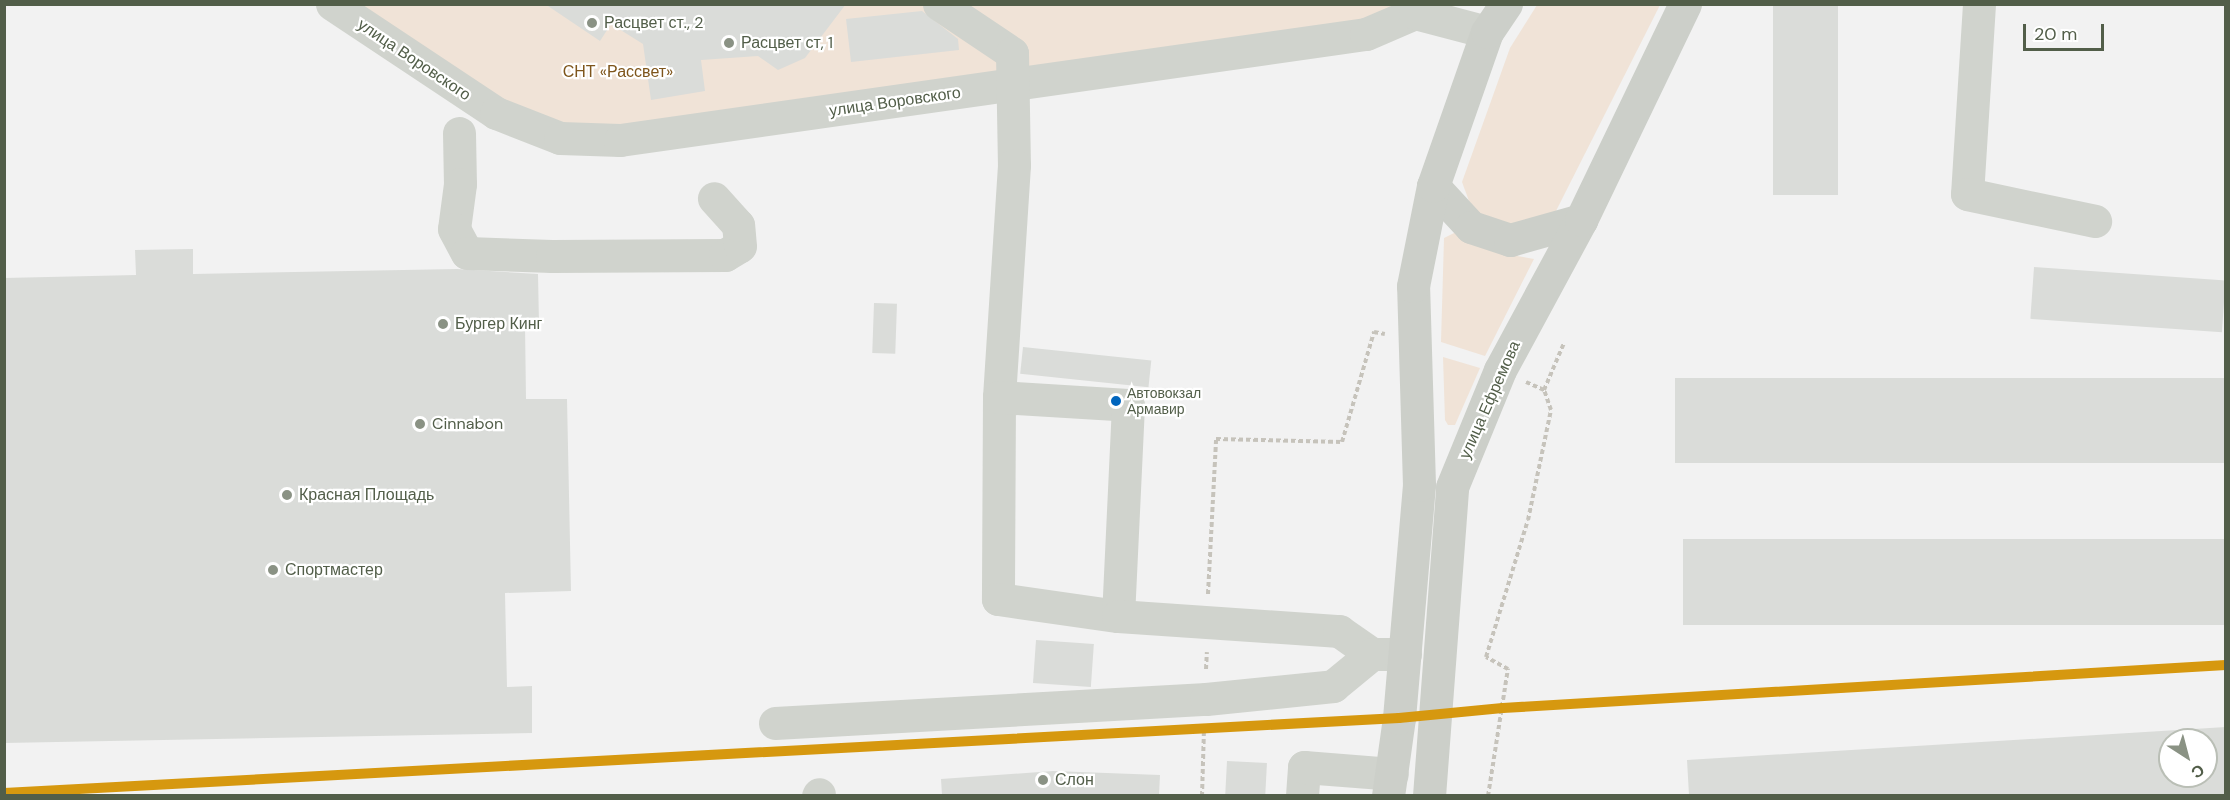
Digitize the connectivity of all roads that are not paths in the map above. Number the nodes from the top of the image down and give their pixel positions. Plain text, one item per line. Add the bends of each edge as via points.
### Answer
1 (332, 4) edge
2 (939, 4) edge
3 (1506, 4) edge
4 (1685, 4) edge
5 (1979, 4) edge
6 (1411, 9) edge
7 (1487, 32) junction
8 (1013, 85) junction
9 (459, 133) dead end
10 (1433, 186) junction
11 (714, 198) dead end
12 (1581, 220) junction
13 (2095, 221) dead end
14 (999, 397) junction
15 (1118, 616) junction
16 (1372, 654) junction
17 (1405, 654) junction
18 (775, 723) dead end
19 (1390, 785) edge
20 (1302, 795) edge
21 (1429, 795) edge

1 - 8 street, улица Воровского via 480,104 560,138 620,140
2 - 8 street via 1012,52
3 - 7 main road
4 - 12 main road, улица Ефремова
5 - 13 street via 1967,194
6 - 7 street, улица Воровского
6 - 8 street, улица Воровского via 1366,34
7 - 10 main road
8 - 14 street via 1014,165
9 - 11 street via 454,229 466,253 725,255 740,246 738,225
10 - 12 main road via 1471,227 1510,240
10 - 17 main road via 1413,286 1419,485
12 - 21 main road, улица Ефремова via 1500,370 1452,487
14 - 15 street via 998,599
14 - 15 street via 1128,405
15 - 16 street via 1339,632
16 - 17 street
16 - 18 street via 1333,687 1206,699
17 - 19 main road
19 - 20 street via 1304,767

